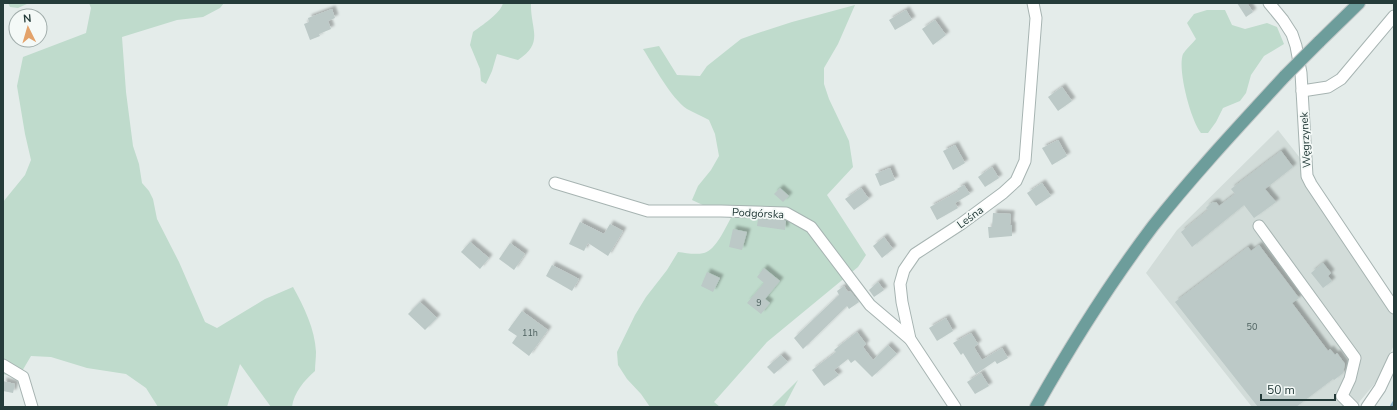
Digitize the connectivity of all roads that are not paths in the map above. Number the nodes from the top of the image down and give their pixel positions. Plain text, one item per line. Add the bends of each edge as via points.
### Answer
1 (1033, 3) edge
2 (1269, 3) edge
3 (1359, 3) edge
4 (1394, 16) edge
5 (1302, 91) junction
6 (555, 183) dead end
7 (1259, 226) dead end
8 (1394, 308) edge
9 (910, 339) junction
10 (1394, 358) edge
11 (3, 365) edge
12 (32, 407) edge
13 (955, 407) edge
14 (1036, 407) edge
15 (1353, 407) edge
16 (1367, 407) edge

1 - 9 street, Leśna via 1036,18 1025,161 1016,181 961,224 915,254 904,270 900,284
2 - 5 street, Węgrzynek via 1292,34 1301,73
3 - 14 main road, bridge via 1285,76 1188,183 1122,270
4 - 5 street via 1340,79 1328,87
5 - 8 street, Węgrzynek via 1307,176
6 - 9 street, Podgórska via 648,211 786,213 811,227 870,305
7 - 15 street via 1355,358 1350,379 1342,396
9 - 13 street, Leśna
10 - 16 street via 1380,388
11 - 12 street via 23,377

